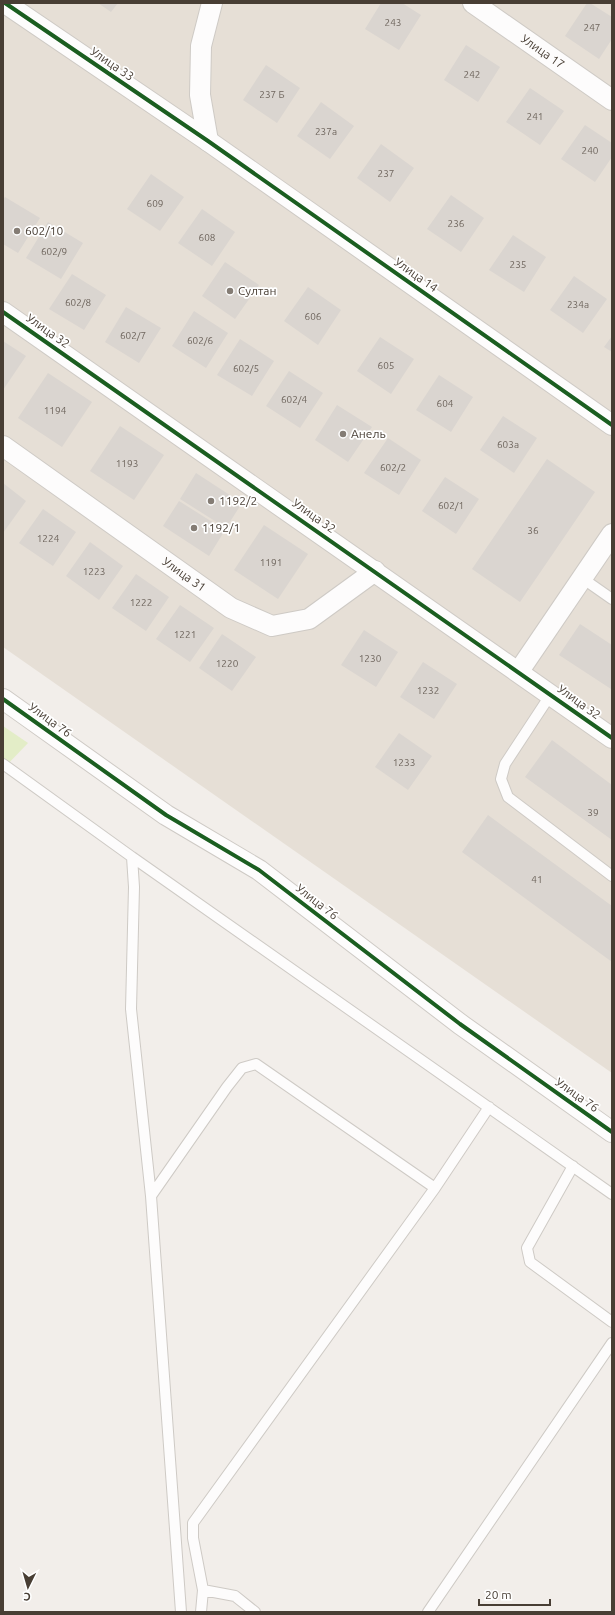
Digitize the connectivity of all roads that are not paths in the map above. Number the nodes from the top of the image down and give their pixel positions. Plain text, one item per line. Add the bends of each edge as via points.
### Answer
1 (5, 3) edge
2 (212, 3) edge
3 (473, 3) edge
4 (612, 100) edge
5 (208, 141) junction
6 (3, 312) edge
7 (612, 425) edge
8 (3, 446) edge
9 (612, 534) edge
10 (375, 571) junction
11 (582, 578) junction
12 (612, 599) edge
13 (519, 671) junction
14 (551, 694) junction
15 (3, 699) edge
16 (612, 738) edge
17 (3, 764) edge
18 (132, 857) junction
19 (612, 876) edge
20 (489, 1107) junction
21 (612, 1132) edge
22 (573, 1166) junction
23 (435, 1188) junction
24 (612, 1194) edge
25 (151, 1196) junction
26 (612, 1322) edge
27 (612, 1343) edge
28 (203, 1590) junction
29 (182, 1612) edge
30 (200, 1612) edge
31 (255, 1612) edge
32 (428, 1612) edge

1 - 5 street, Улица 33
2 - 5 street via 201,46 200,95
3 - 4 street, Улица 17
5 - 7 street, Улица 14
6 - 10 street, Улица 32
8 - 10 street, Улица 31 via 231,608 272,626 309,619
9 - 11 street
10 - 13 street, Улица 32
11 - 12 lane
11 - 13 street
13 - 14 street, Улица 32
14 - 16 street, Улица 32
14 - 19 lane via 505,764 501,779 508,797
15 - 21 street, Улица 76 via 166,815 259,870 460,1024
17 - 18 lane
18 - 20 lane
18 - 25 lane via 134,887 131,1009
20 - 22 lane
20 - 23 lane
22 - 24 lane
22 - 26 lane via 527,1248 530,1262
23 - 25 lane via 256,1064 242,1068 227,1086
23 - 28 lane via 193,1522 193,1538
25 - 29 lane
27 - 32 lane
28 - 30 lane
28 - 31 lane via 235,1596

